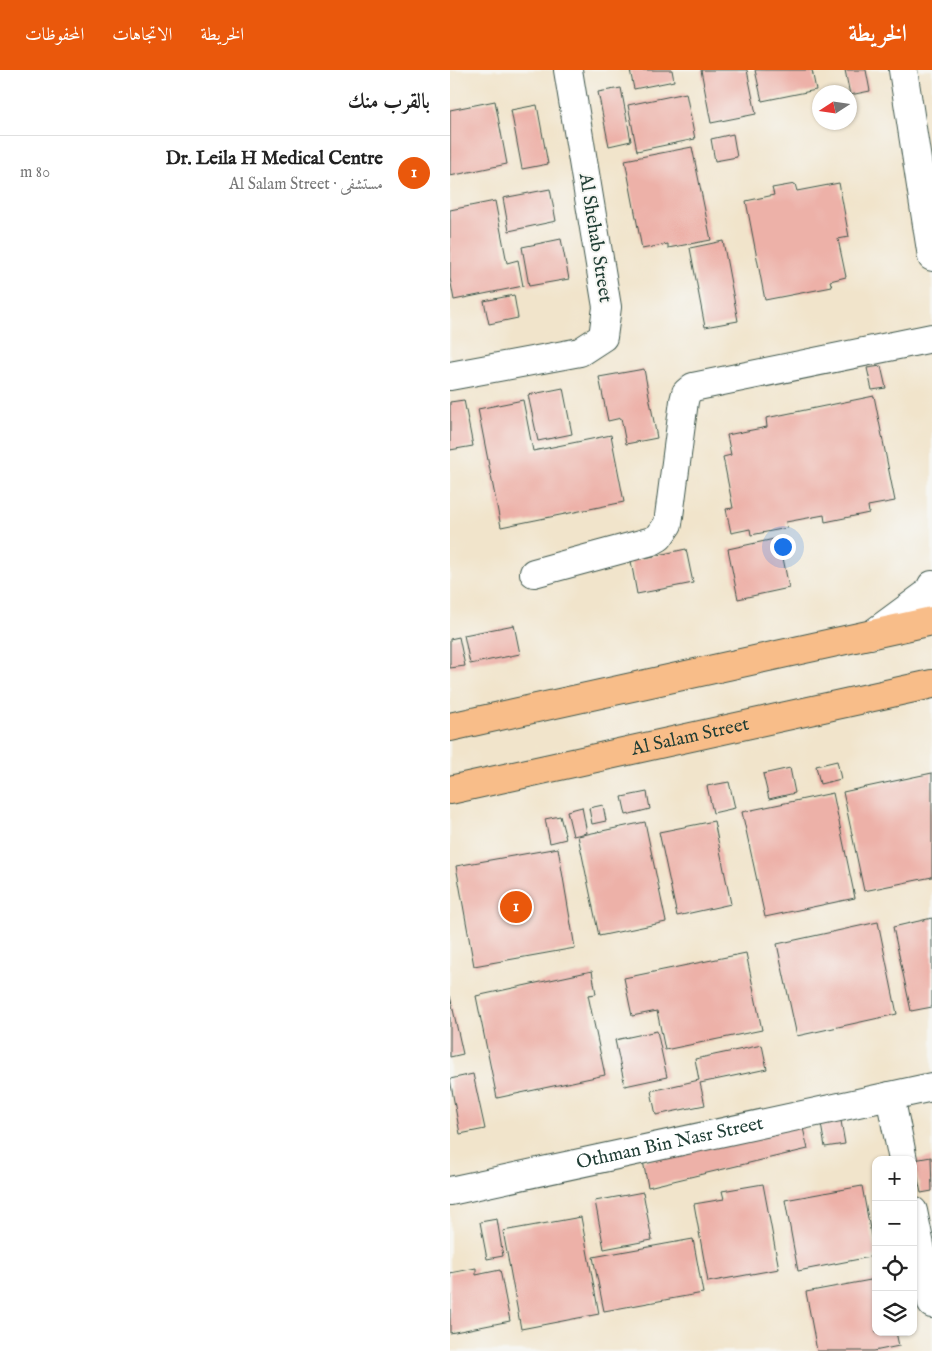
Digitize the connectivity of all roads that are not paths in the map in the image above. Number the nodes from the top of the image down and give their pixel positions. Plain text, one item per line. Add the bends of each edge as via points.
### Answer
1 (568, 70) edge
2 (902, 70) edge
3 (931, 246) edge
4 (932, 338) edge
5 (450, 376) edge
6 (534, 573) dead end
7 (932, 585) edge
8 (932, 621) edge
9 (871, 634) junction
10 (932, 684) edge
11 (450, 727) edge
12 (450, 790) edge
13 (932, 1087) edge
14 (890, 1096) junction
15 (902, 1156) edge
16 (450, 1191) edge
17 (917, 1231) edge
18 (932, 1304) edge

1 - 5 street, Al Shehab Street via 607,307 603,336 580,352
2 - 3 street
4 - 6 street via 692,387 684,401 665,531 652,541
7 - 9 street via 928,594
8 - 9 main road
9 - 11 main road
10 - 12 main road, Al Salam Street
13 - 14 street, Othman Bin Nasr Street
14 - 15 street
14 - 16 street, Othman Bin Nasr Street
17 - 18 street

